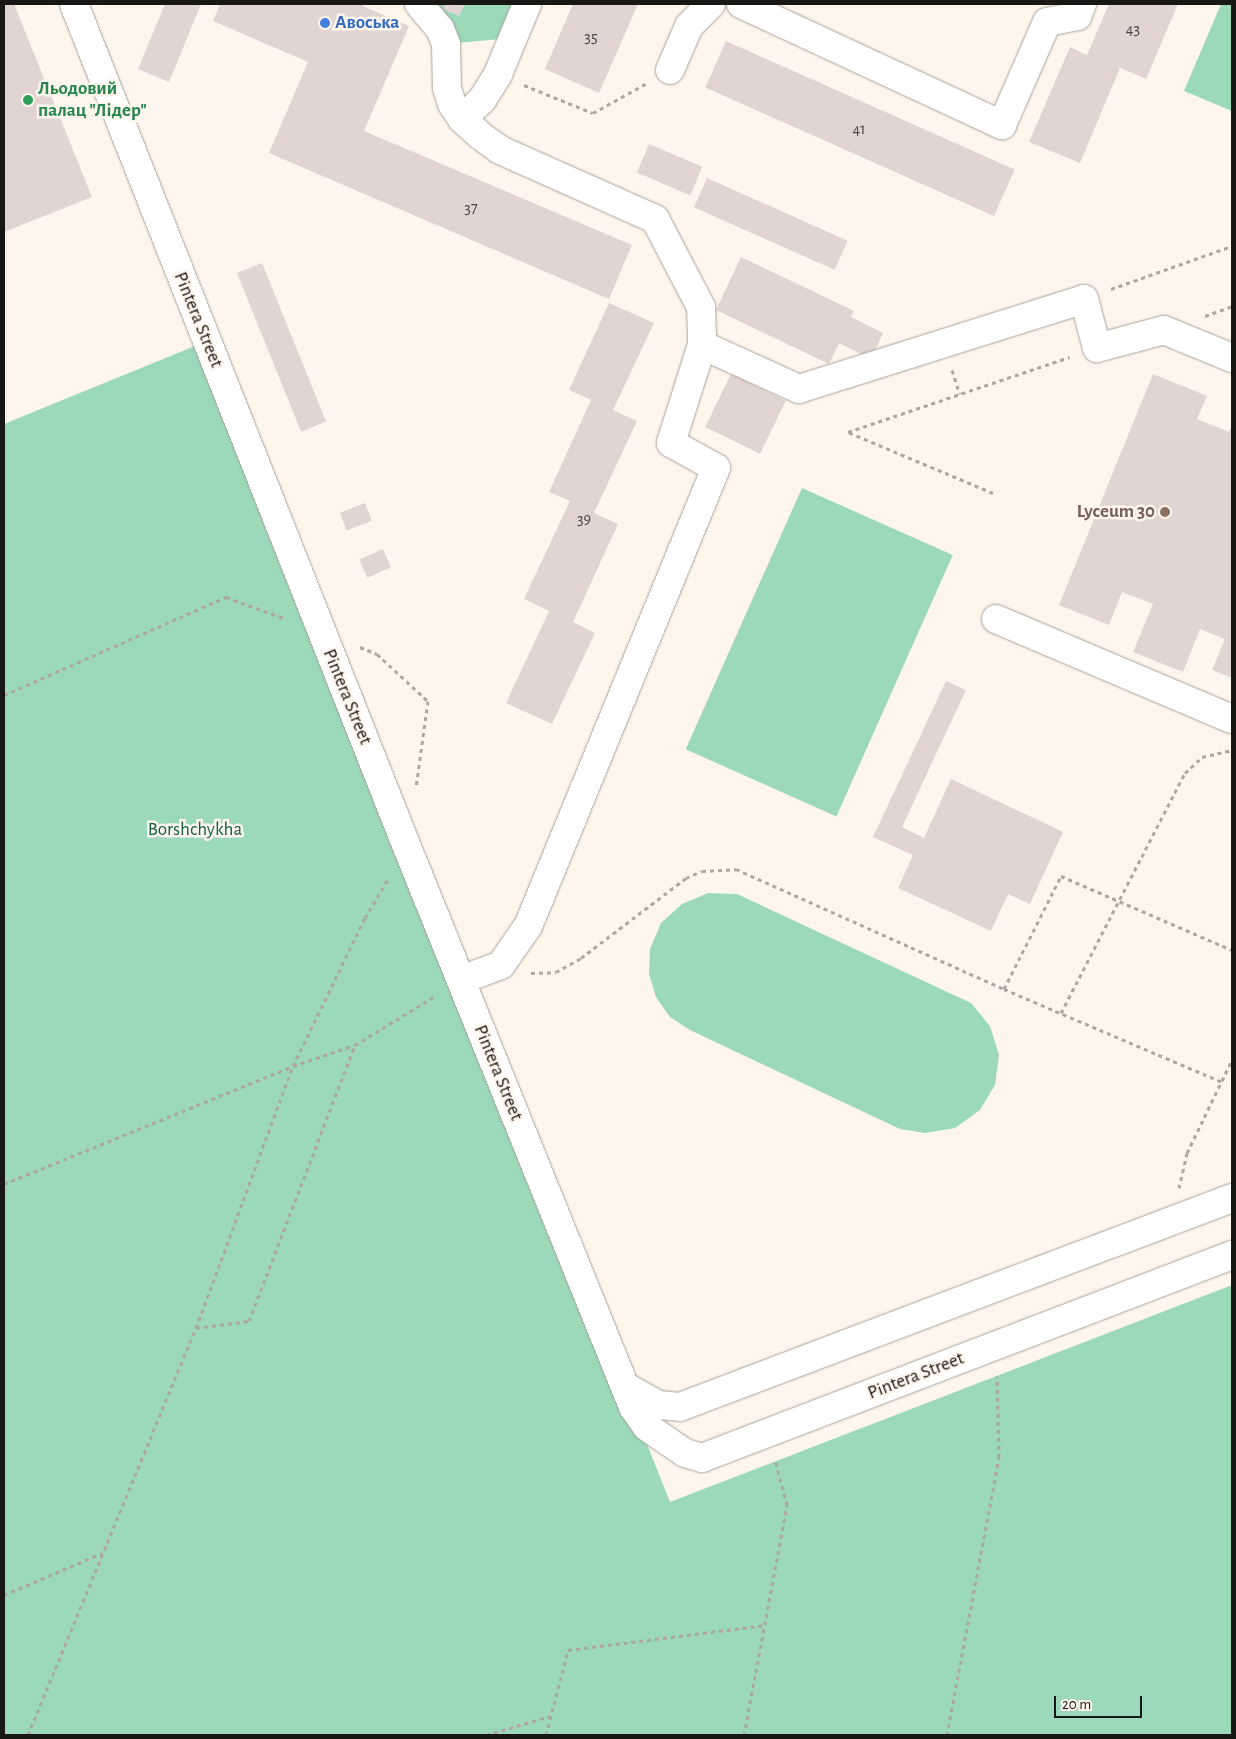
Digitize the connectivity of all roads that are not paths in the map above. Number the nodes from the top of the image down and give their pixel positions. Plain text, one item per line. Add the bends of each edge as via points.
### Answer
1 (74, 4) edge
2 (419, 4) edge
3 (527, 4) edge
4 (711, 4) edge
5 (741, 4) edge
6 (1082, 4) edge
7 (670, 70) road end
8 (462, 119) junction
9 (702, 345) junction
10 (1232, 358) edge
11 (996, 619) dead end
12 (1232, 719) edge
13 (461, 980) junction
14 (1232, 1198) edge
15 (1232, 1255) edge
16 (626, 1387) junction

1 - 13 street, Pintera Street
2 - 8 street via 440,29 446,44 447,88
3 - 8 street via 498,74 482,100
4 - 7 street via 689,26
5 - 6 street via 1002,125 1047,22 1077,16
8 - 9 street via 500,150 655,218 701,307
9 - 10 street via 799,389 1084,299 1097,348 1164,330
9 - 13 street via 671,443 716,468 528,926 501,965
11 - 12 street
13 - 16 street, Pintera Street
14 - 16 street via 680,1407 659,1406
15 - 16 street, Pintera Street via 702,1458 684,1453 647,1426 633,1407

